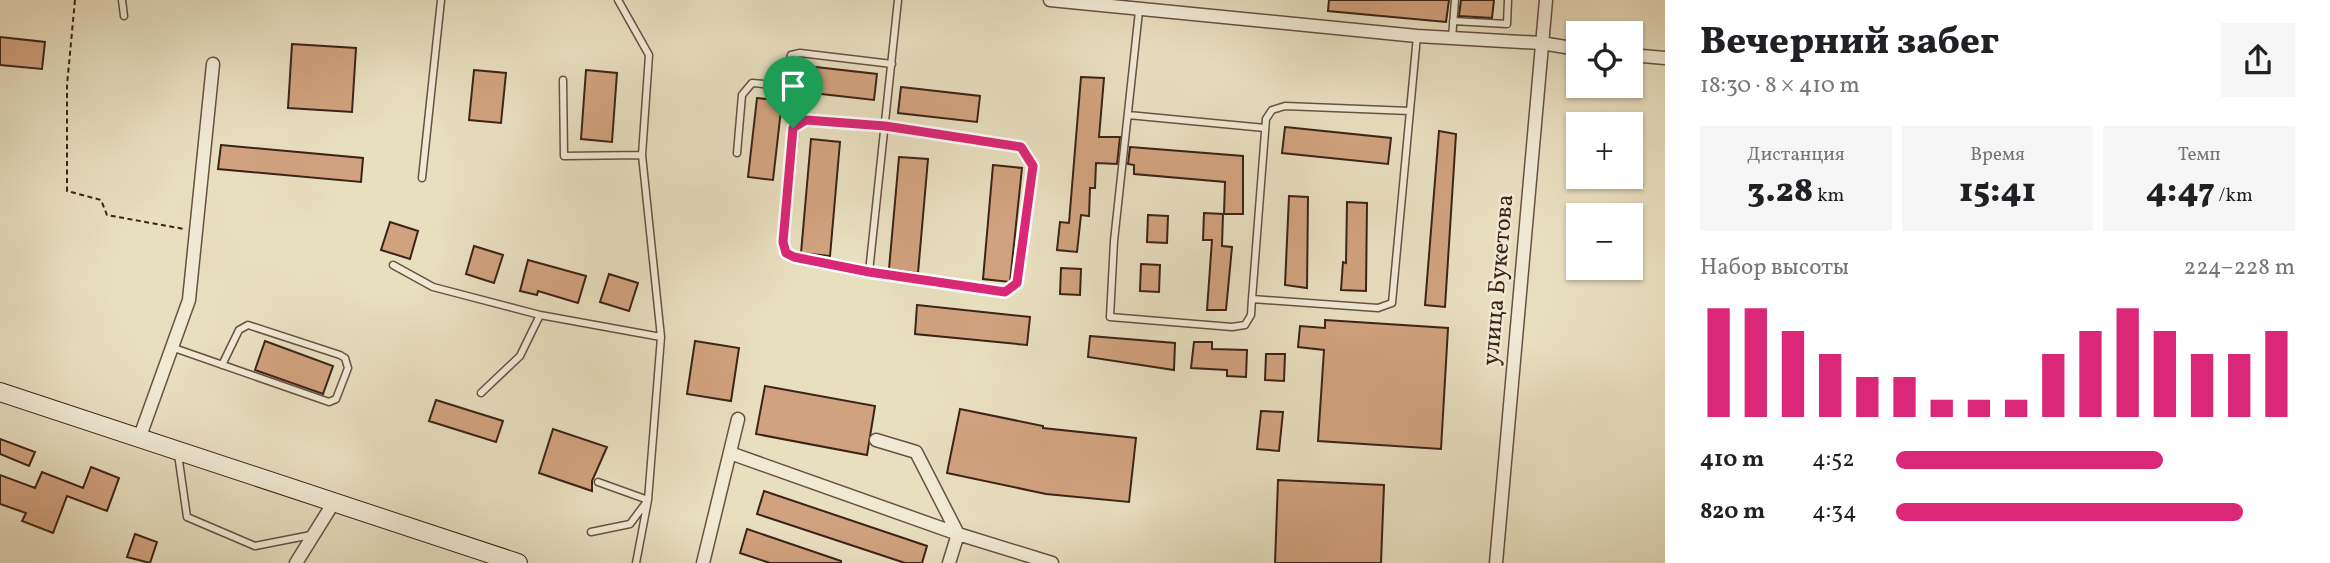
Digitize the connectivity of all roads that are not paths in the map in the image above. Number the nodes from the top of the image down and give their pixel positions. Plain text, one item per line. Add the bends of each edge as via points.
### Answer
1 (122, 0) edge
2 (441, 0) edge
3 (618, 0) edge
4 (898, 0) edge
5 (1050, 0) edge
6 (1170, 0) edge
7 (1455, 0) edge
8 (1508, 0) edge
9 (1546, 0) edge
10 (1110, 4) edge
11 (1139, 11) junction
12 (1170, 14) junction
13 (124, 16) dead end
14 (1454, 21) junction
15 (1417, 36) junction
16 (1452, 38) junction
17 (1541, 43) junction
18 (1566, 47) edge
19 (1643, 56) edge
20 (1665, 58) edge
21 (213, 64) dead end
22 (892, 64) junction
23 (787, 68) dead end
24 (563, 80) dead end
25 (1410, 111) junction
26 (1128, 115) junction
27 (885, 126) junction
28 (793, 128) junction
29 (1265, 128) junction
30 (737, 153) dead end
31 (642, 155) junction
32 (422, 178) dead end
33 (393, 265) dead end
34 (869, 272) junction
35 (1252, 299) junction
36 (540, 315) junction
37 (661, 337) junction
38 (174, 348) junction
39 (222, 365) junction
40 (0, 392) edge
41 (481, 393) dead end
42 (738, 419) dead end
43 (139, 439) junction
44 (876, 440) dead end
45 (178, 452) junction
46 (730, 453) junction
47 (598, 482) dead end
48 (648, 500) junction
49 (334, 502) junction
50 (591, 532) dead end
51 (316, 534) junction
52 (958, 534) junction
53 (296, 563) edge
54 (518, 563) edge
55 (636, 563) edge
56 (703, 563) edge
57 (949, 563) edge
58 (1052, 563) edge
59 (1496, 563) edge

1 - 13 lane
2 - 32 lane
3 - 31 lane via 649,55
4 - 22 lane
5 - 10 street
6 - 12 lane
7 - 14 lane
8 - 14 lane via 1507,24
9 - 17 street, улица Букетова
10 - 11 street
11 - 12 street
11 - 26 lane
12 - 15 street
14 - 16 lane
15 - 16 street
15 - 25 lane
16 - 17 street
17 - 18 street
17 - 59 street, улица Букетова
19 - 20 street
21 - 38 street via 189,300
22 - 23 lane via 800,53 791,55
22 - 27 lane
24 - 31 lane via 564,156
25 - 29 lane via 1284,106 1272,110
25 - 35 lane via 1392,303 1378,308
26 - 29 lane
26 - 35 lane via 1110,317 1232,327 1245,325
27 - 28 lane via 806,120
27 - 34 lane
27 - 34 lane via 1021,147 1033,166 1017,283 1009,291
28 - 30 lane via 795,102 789,92 782,86 752,83 742,95
28 - 34 lane via 783,248 794,257
29 - 35 lane
31 - 37 lane
33 - 36 lane via 433,287
36 - 37 lane
36 - 41 lane via 520,356
37 - 48 lane
38 - 39 lane
38 - 43 street
39 - 39 lane via 329,402 336,399 348,368 340,355 248,325 239,330
40 - 43 main road
42 - 46 street
43 - 45 main road
44 - 52 street via 916,452
45 - 49 main road
45 - 51 lane via 187,517 256,546
46 - 52 street
46 - 56 street
47 - 48 lane
48 - 50 lane via 630,524
48 - 55 lane
49 - 51 street
49 - 54 main road
51 - 53 street
52 - 57 street
52 - 58 street

